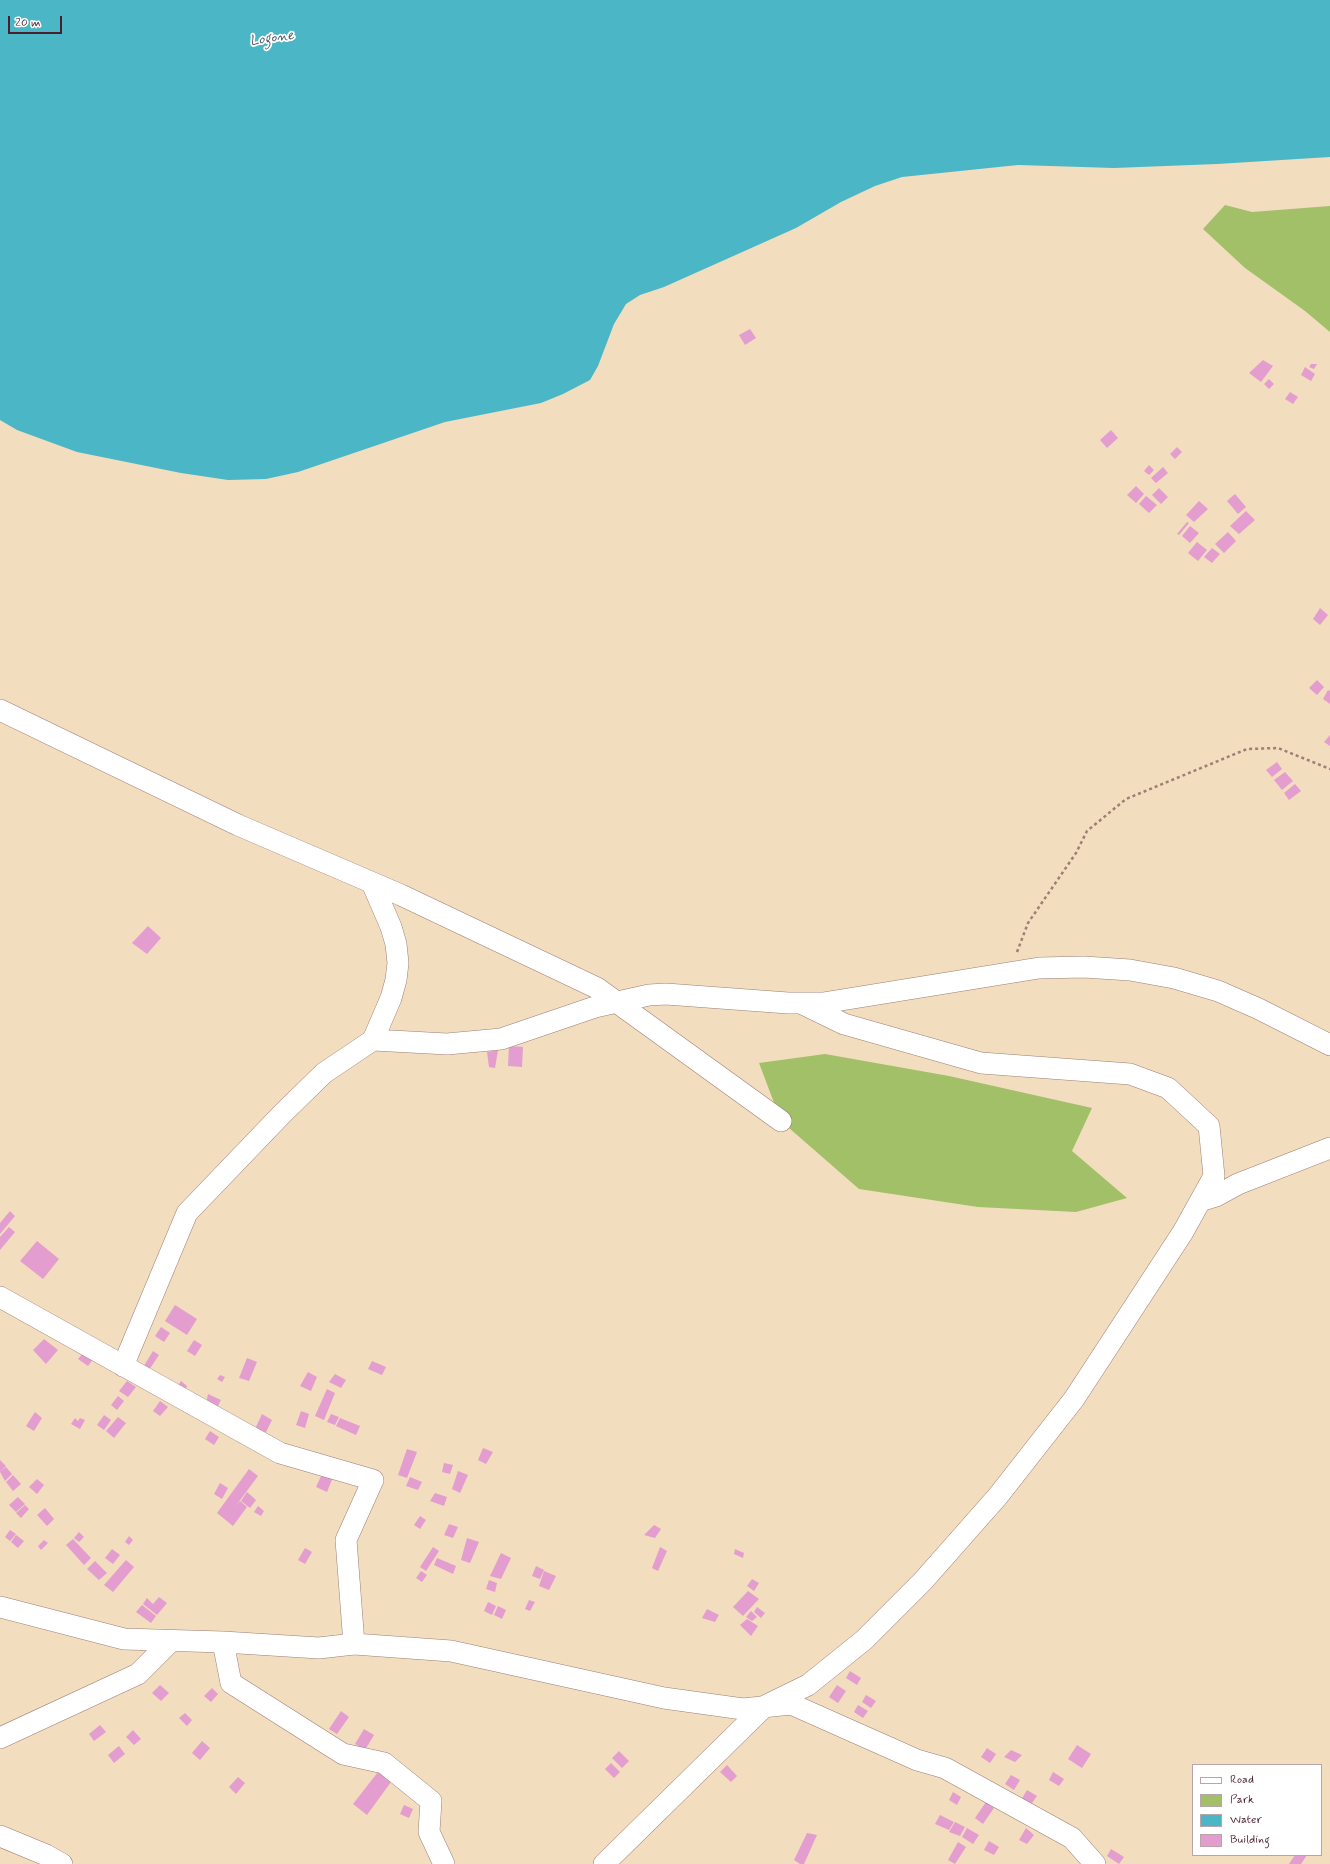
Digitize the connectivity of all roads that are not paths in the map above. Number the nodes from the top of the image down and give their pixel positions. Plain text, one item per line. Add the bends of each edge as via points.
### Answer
1 (0, 710) edge
2 (372, 883) junction
3 (616, 1002) junction
4 (802, 1004) junction
5 (373, 1040) junction
6 (1330, 1045) edge
7 (781, 1121) dead end
8 (1330, 1148) edge
9 (1200, 1201) junction
10 (0, 1297) edge
11 (123, 1366) junction
12 (0, 1607) edge
13 (171, 1641) junction
14 (223, 1642) junction
15 (354, 1644) junction
16 (764, 1706) junction
17 (34, 1722) junction
18 (0, 1724) edge
19 (0, 1738) edge
20 (0, 1836) edge
21 (62, 1864) edge
22 (444, 1864) edge
23 (604, 1864) edge
24 (1095, 1864) edge

1 - 2 street via 238,825
2 - 3 street via 597,988
2 - 5 street via 391,927 398,962 391,998
3 - 4 street via 633,997 666,994
3 - 5 street via 501,1040 447,1044
3 - 7 street
4 - 6 street via 843,1001 1039,968 1130,970 1174,978 1218,991
4 - 9 street via 844,1024 981,1063 1130,1074 1168,1088 1210,1126 1214,1176
5 - 11 street via 324,1073 187,1213
8 - 9 street
9 - 16 street via 1183,1232 1074,1399 998,1496 923,1581 864,1640 808,1685
10 - 11 street
11 - 15 street via 280,1453 373,1480 346,1540
12 - 13 street via 124,1640
13 - 14 street
13 - 17 street via 138,1674
14 - 15 street via 320,1648
14 - 22 street via 231,1683 343,1754 384,1763 431,1801 429,1832
15 - 16 street via 451,1651 664,1698 743,1709
16 - 23 street
16 - 24 street via 792,1704 917,1760 945,1768 1072,1838
17 - 18 street
17 - 19 street
20 - 21 street

